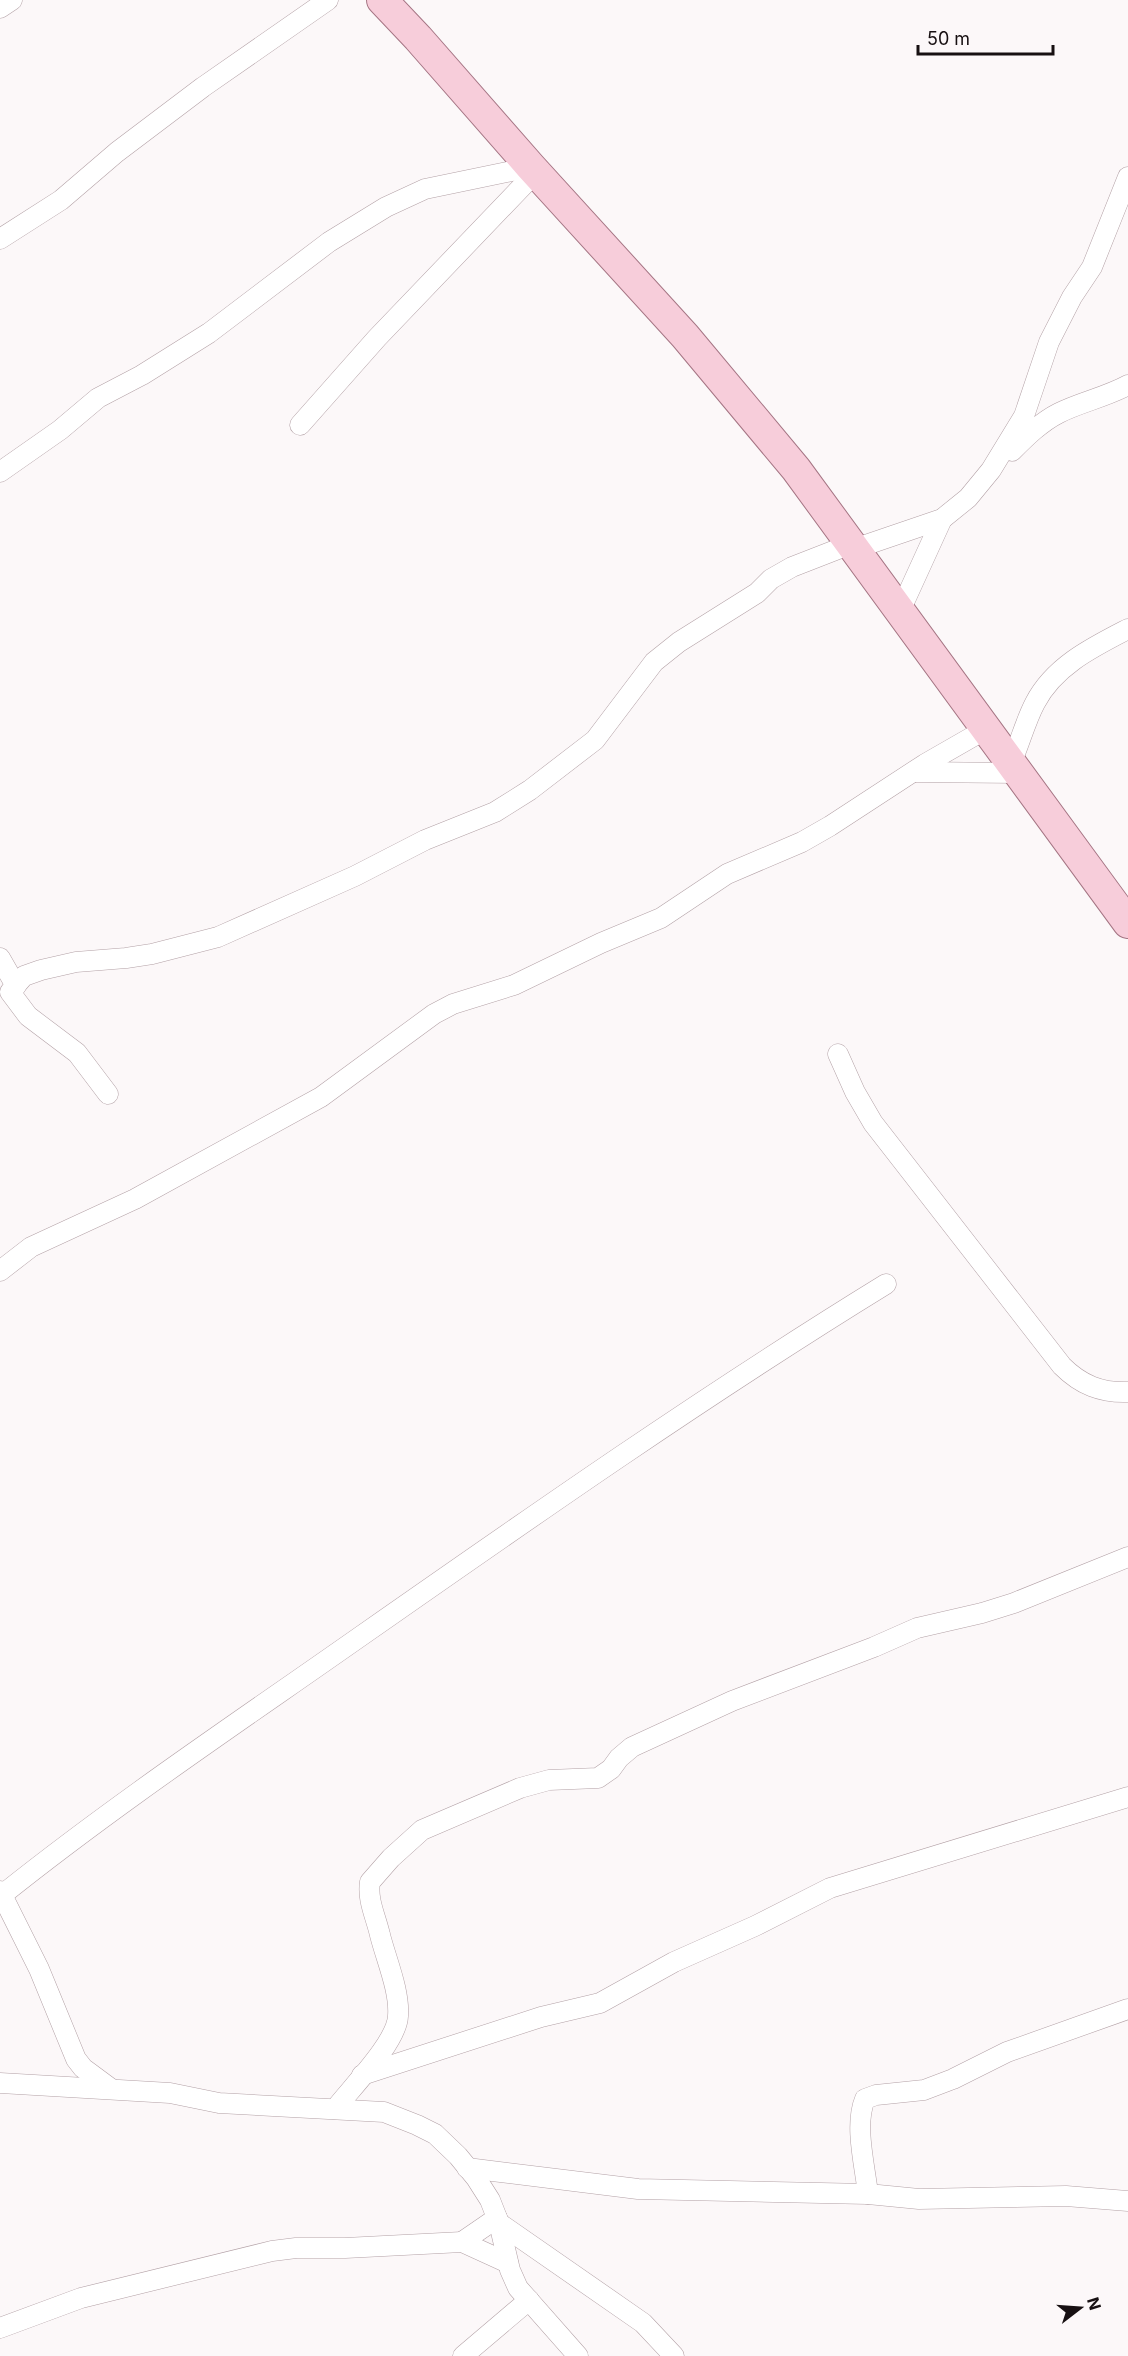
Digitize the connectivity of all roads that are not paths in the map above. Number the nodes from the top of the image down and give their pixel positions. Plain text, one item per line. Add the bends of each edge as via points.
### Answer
1 (12, 0) edge
2 (328, 0) edge
3 (382, 0) edge
4 (0, 8) edge
5 (534, 169) junction
6 (1128, 177) edge
7 (0, 239) edge
8 (1128, 386) edge
9 (300, 425) dead end
10 (991, 470) junction
11 (0, 472) edge
12 (942, 519) junction
13 (853, 546) junction
14 (900, 611) junction
15 (1128, 628) edge
16 (986, 729) junction
17 (1015, 768) junction
18 (914, 772) junction
19 (1128, 923) edge
20 (0, 958) edge
21 (9, 994) edge
22 (838, 1054) dead end
23 (108, 1094) dead end
24 (0, 1271) edge
25 (886, 1284) dead end
26 (1128, 1392) edge
27 (1128, 1557) edge
28 (1128, 1797) edge
29 (1, 1893) edge
30 (1128, 2009) edge
31 (362, 2075) junction
32 (0, 2083) edge
33 (110, 2088) junction
34 (335, 2109) junction
35 (467, 2168) junction
36 (868, 2194) junction
37 (1128, 2201) edge
38 (500, 2228) junction
39 (462, 2242) junction
40 (508, 2263) junction
41 (529, 2300) junction
42 (0, 2328) edge
43 (463, 2356) edge
44 (578, 2356) edge
45 (674, 2356) edge

1 - 4 street
2 - 7 street via 203,87 61,200
3 - 5 main road
5 - 9 street
5 - 11 street via 425,189 376,212 329,242 209,333 98,398
5 - 13 main road via 685,336 796,469
6 - 10 street via 1092,267 1048,342 1024,416
8 - 10 street via 1042,423
10 - 12 street via 968,498
12 - 13 street
12 - 14 street
13 - 14 main road
13 - 21 street via 792,567 679,642 654,662 595,740 531,790 495,812 425,840 218,937 152,954 41,970 24,976
14 - 16 main road
15 - 17 street via 1087,651 1053,677 1035,703
16 - 17 main road
16 - 18 street
17 - 18 street
17 - 19 main road
18 - 24 street via 802,842 727,874 661,918 514,985 434,1014 321,1097 135,1199 31,1247
20 - 21 street
21 - 23 street via 28,1016 77,1053
22 - 26 street via 873,1124 1062,1366 1089,1387
25 - 29 street via 671,1422 216,1737
27 - 31 street via 1014,1603 917,1628 732,1701 632,1747 598,1778 549,1780 520,1788 422,1830 370,1882 370,1900 398,2017 395,2032
28 - 31 street via 830,1888 674,1962 600,2003 541,2017
29 - 33 street via 39,1969 76,2059
30 - 36 street via 1007,2052 924,2090 865,2099 860,2123
31 - 34 street
32 - 33 street
33 - 34 street via 170,2093 219,2103
34 - 35 street via 384,2112 417,2125 435,2134
35 - 36 street via 638,2189
35 - 38 street via 490,2200
36 - 37 street via 919,2199 1066,2196
38 - 39 street
38 - 40 street
38 - 45 street via 524,2239 643,2323
39 - 40 street
39 - 42 street via 272,2251 81,2298
40 - 41 street
41 - 43 street
41 - 44 street

